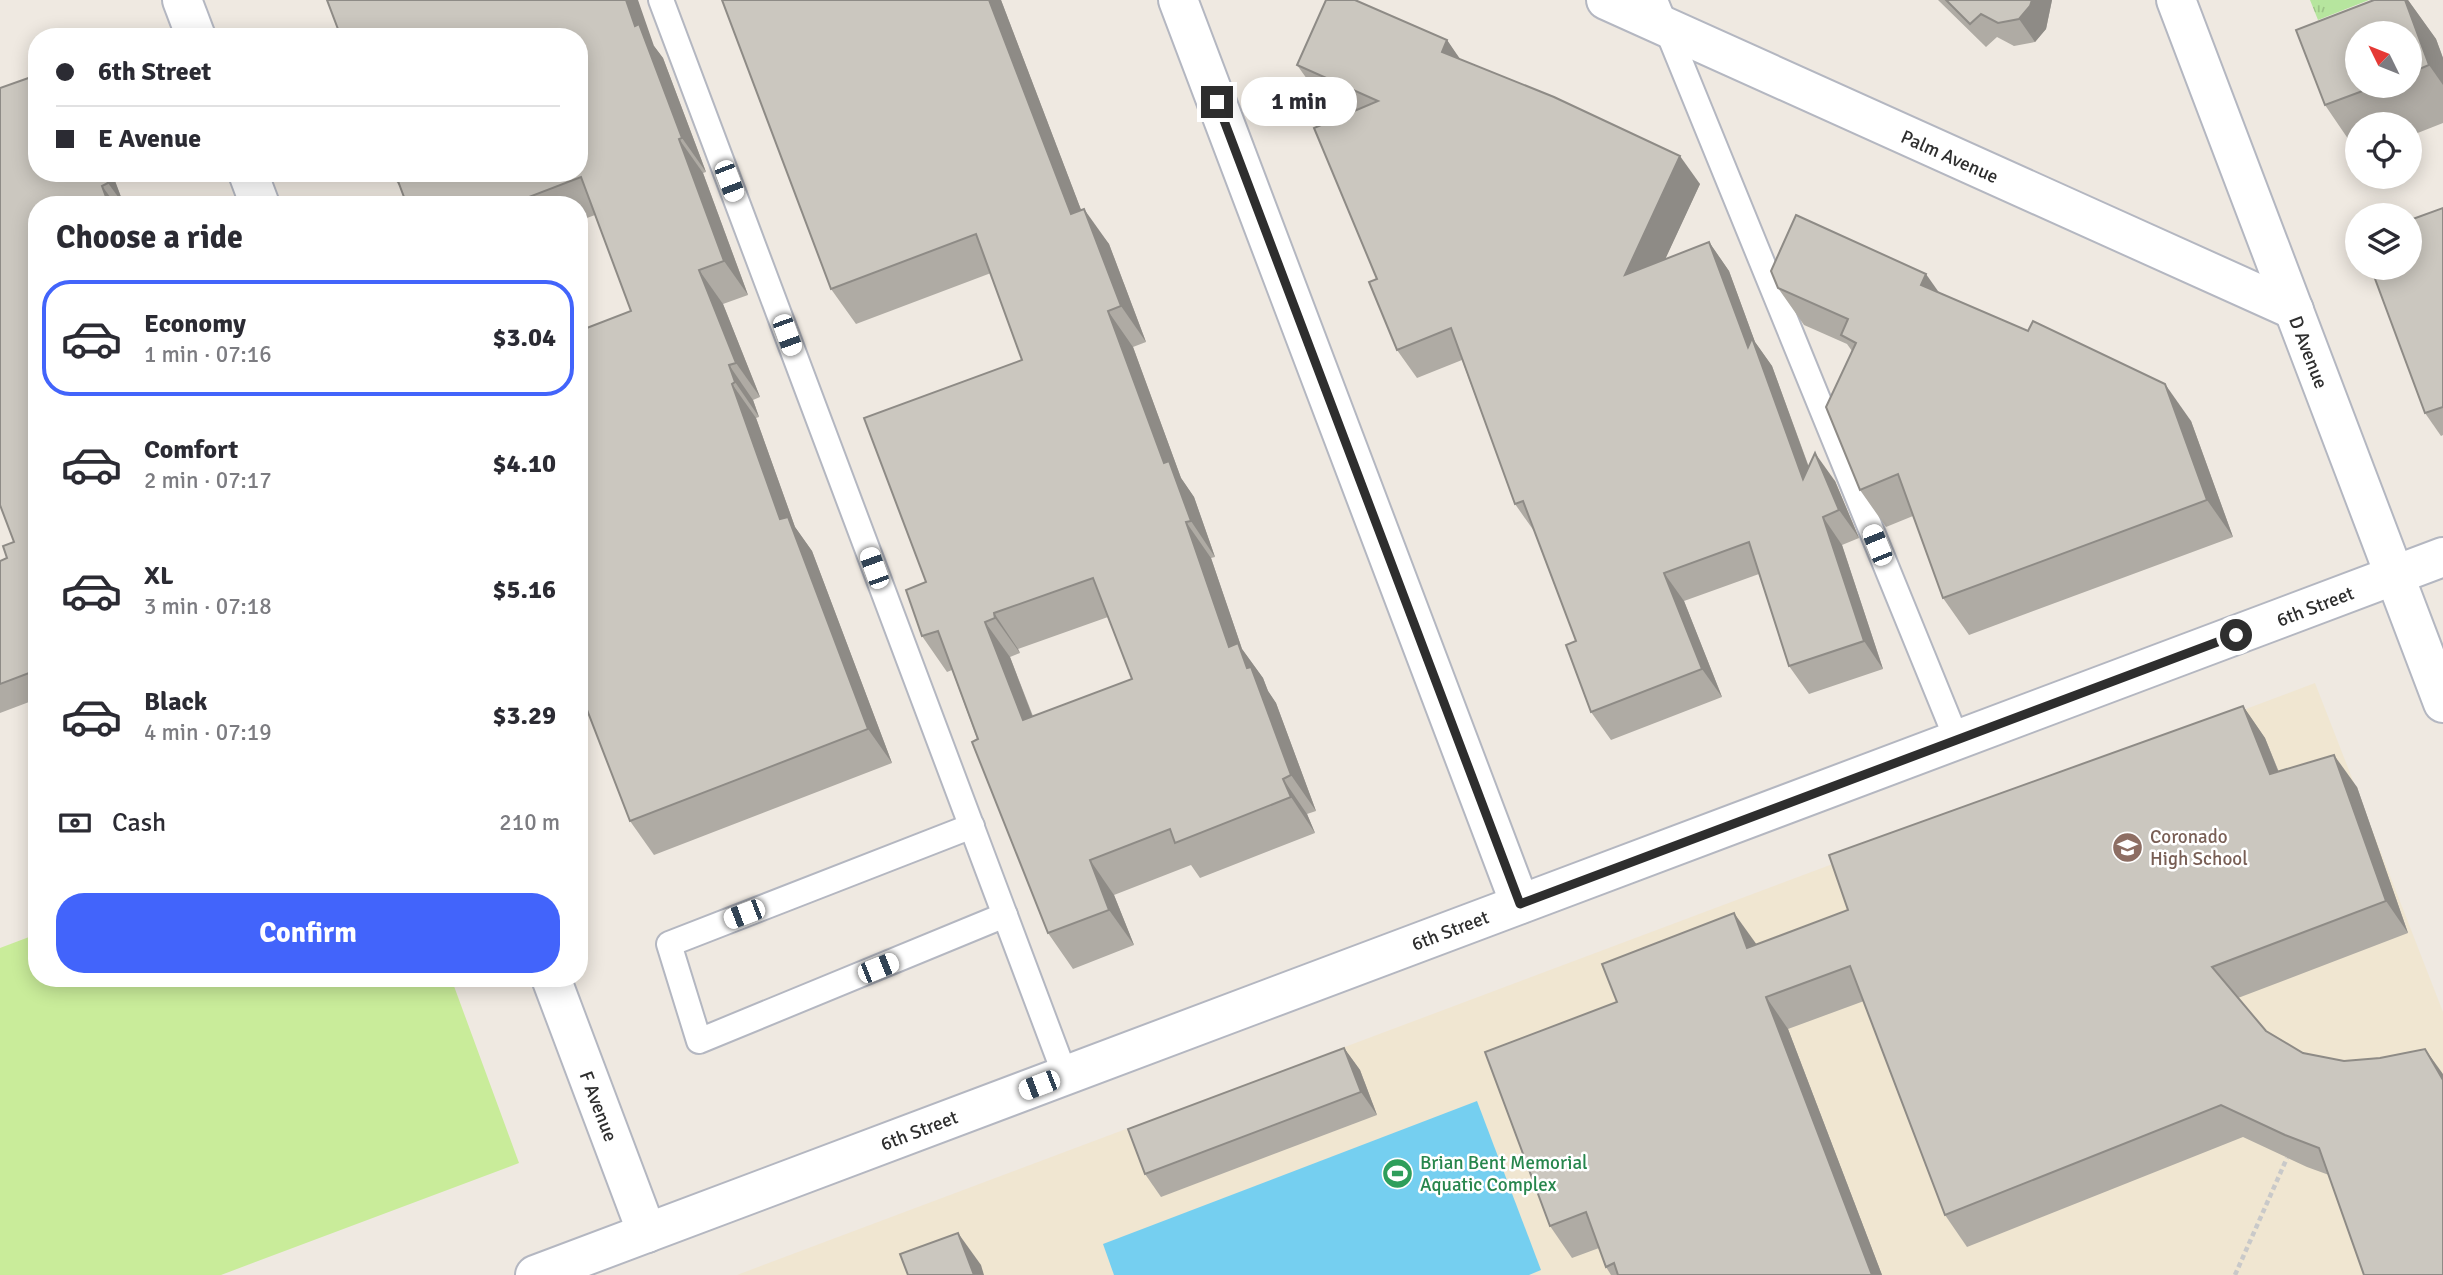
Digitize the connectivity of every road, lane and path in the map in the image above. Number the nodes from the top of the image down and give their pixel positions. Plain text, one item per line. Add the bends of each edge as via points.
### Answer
1 (183, 0) edge
2 (661, 0) edge
3 (1178, 0) edge
4 (1606, 0) edge
5 (2176, 0) edge
6 (1659, 13) edge
7 (193, 28) edge
8 (2294, 310) junction
9 (2443, 557) edge
10 (2394, 576) junction
11 (2443, 702) edge
12 (1957, 740) junction
13 (972, 826) junction
14 (1520, 904) junction
15 (1005, 915) junction
16 (554, 987) edge
17 (1065, 1075) junction
18 (2287, 1158) edge
19 (647, 1233) junction
20 (535, 1275) edge
21 (2235, 1275) edge

1 - 7 street
2 - 13 lane
3 - 14 street
4 - 6 street, Palm Avenue
5 - 8 street, D Avenue
6 - 8 street, Palm Avenue
6 - 12 lane
8 - 10 street, D Avenue
9 - 10 street, 6th Street
10 - 11 street, D Avenue
10 - 12 street, 6th Street
12 - 14 street, 6th Street
13 - 15 lane
13 - 15 lane via 669,944 699,1041
14 - 17 street, 6th Street
15 - 17 lane
16 - 19 street, F Avenue
17 - 19 street, 6th Street
18 - 21 path
19 - 20 street, 6th Street

